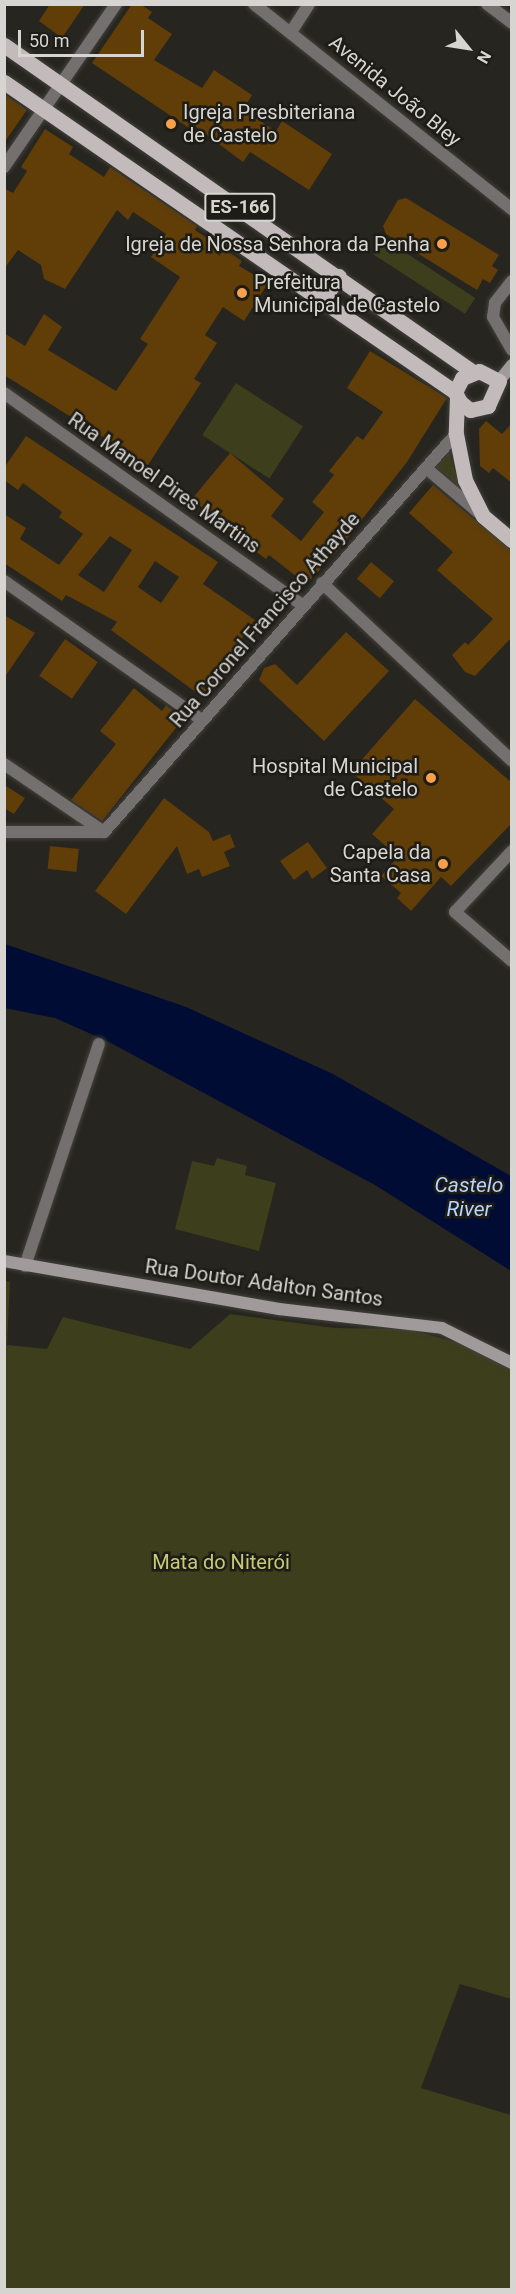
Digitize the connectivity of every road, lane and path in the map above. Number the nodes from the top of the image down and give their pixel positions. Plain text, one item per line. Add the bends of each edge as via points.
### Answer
1 (116, 4) edge
2 (254, 4) edge
3 (309, 4) edge
4 (487, 4) edge
5 (512, 23) edge
6 (291, 32) junction
7 (4, 45) edge
8 (4, 82) edge
9 (61, 83) junction
10 (44, 108) junction
11 (4, 167) edge
12 (512, 209) edge
13 (339, 276) junction
14 (512, 281) edge
15 (322, 301) junction
16 (512, 350) edge
17 (512, 365) edge
18 (473, 372) junction
19 (505, 385) edge
20 (4, 393) edge
21 (456, 394) junction
22 (456, 434) junction
23 (426, 468) junction
24 (483, 516) junction
25 (512, 540) edge
26 (4, 581) edge
27 (322, 583) junction
28 (302, 605) junction
29 (202, 720) junction
30 (512, 761) edge
31 (4, 764) edge
32 (4, 832) edge
33 (104, 832) junction
34 (512, 851) edge
35 (512, 961) edge
36 (99, 1044) dead end
37 (4, 1261) edge
38 (25, 1266) junction
39 (512, 1363) edge

1 - 9 street
2 - 6 street, Avenida João Bley
3 - 6 street
4 - 5 street
6 - 12 street, Avenida João Bley
7 - 9 main road, ES-166
8 - 10 main road, ES-166
9 - 10 street
9 - 13 main road, ES-166
10 - 11 street
10 - 15 main road, ES-166
13 - 15 main road
13 - 18 main road, ES-166
14 - 16 street via 495,303 493,317
15 - 21 main road, ES-166
17 - 19 main road
18 - 19 main road via 485,373
18 - 21 main road via 462,378
19 - 21 main road via 483,409 470,410
20 - 28 street, Rua Manoel Pires Martins
21 - 22 main road
22 - 23 street, Rua Coronel Francisco Athayde
22 - 24 main road via 465,480
23 - 24 street
23 - 27 street, Rua Coronel Francisco Athayde
24 - 25 main road
26 - 29 street
27 - 28 street, Rua Coronel Francisco Athayde
27 - 30 street
28 - 29 street, Rua Coronel Francisco Athayde
29 - 33 street, Rua Coronel Francisco Athayde
31 - 33 street
32 - 33 street
34 - 35 street via 456,912
36 - 38 street
37 - 38 main road, Rua Doutor Adalton Santos
38 - 39 main road, Rua Doutor Adalton Santos via 279,1309 442,1328

